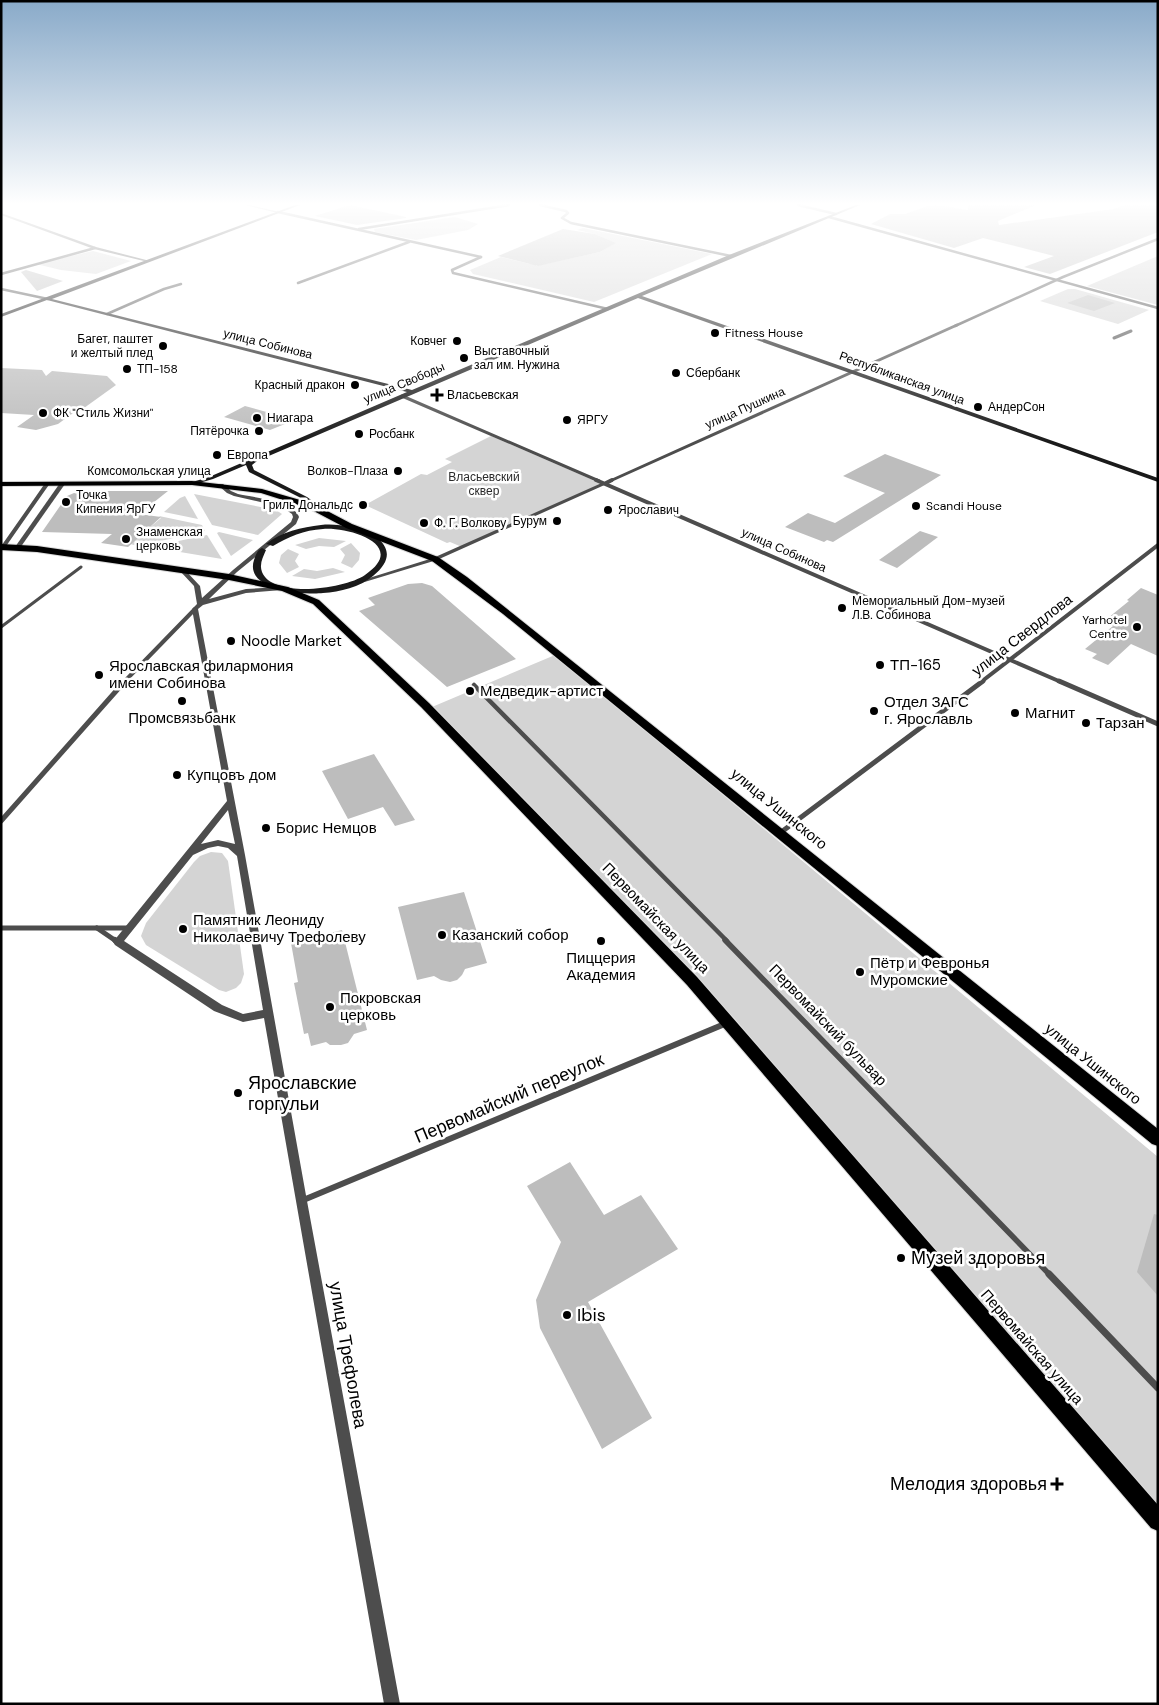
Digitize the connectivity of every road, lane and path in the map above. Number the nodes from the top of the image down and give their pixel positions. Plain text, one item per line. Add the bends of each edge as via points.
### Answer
1 (86, 285) edge
2 (179, 285) edge
3 (503, 285) edge
4 (657, 285) edge
5 (661, 285) edge
6 (1047, 285) edge
7 (1073, 285) edge
8 (1, 289) edge
9 (639, 293) junction
10 (48, 299) junction
11 (1158, 308) edge
12 (608, 309) junction
13 (107, 314) junction
14 (1, 316) edge
15 (1131, 331) dead end
16 (1114, 338) dead end
17 (854, 371) junction
18 (413, 392) junction
19 (402, 396) junction
20 (255, 459) junction
21 (237, 467) junction
22 (1158, 480) edge
23 (192, 483) junction
24 (606, 483) junction
25 (1, 484) edge
26 (46, 484) junction
27 (62, 484) junction
28 (221, 485) junction
29 (323, 511) junction
30 (362, 531) junction
31 (270, 544) junction
32 (1158, 545) edge
33 (2, 547) edge
34 (18, 547) junction
35 (262, 550) junction
36 (435, 559) junction
37 (81, 566) dead end
38 (183, 570) junction
39 (229, 577) junction
40 (339, 588) junction
41 (284, 589) junction
42 (197, 606) junction
43 (1, 627) edge
44 (1011, 660) junction
45 (474, 685) dead end
46 (1158, 724) edge
47 (231, 801) junction
48 (1, 821) edge
49 (780, 833) junction
50 (241, 855) junction
51 (186, 858) junction
52 (1, 928) edge
53 (97, 928) junction
54 (129, 928) junction
55 (118, 942) junction
56 (268, 1013) junction
57 (729, 1022) junction
58 (1158, 1139) edge
59 (301, 1201) junction
60 (1158, 1388) edge
61 (1158, 1521) edge
62 (392, 1704) edge

1 - 10 main road
2 - 13 street via 164,288
3 - 12 street
4 - 9 main road, улица Свободы
5 - 9 main road, улица Свободы
6 - 17 street, улица Пушкина
7 - 11 street
8 - 10 street, улица Собинова
9 - 12 main road, улица Свободы
9 - 12 main road, улица Свободы
9 - 17 main road, Республиканская улица
10 - 13 main road, улица Собинова
10 - 14 main road
12 - 18 main road, улица Свободы
13 - 18 main road, улица Собинова
15 - 16 street
17 - 22 main road, Республиканская улица
17 - 24 street, улица Пушкина
18 - 19 main road, улица Свободы
19 - 20 main road, улица Свободы
19 - 24 street, улица Собинова
20 - 21 main road, улица Свободы
20 - 29 main road, Комсомольская улица via 248,465 251,471 306,498
21 - 23 main road, улица Свободы
21 - 28 main road, улица Свободы
23 - 27 main road, Комсомольская улица
23 - 28 main road, Комсомольская улица
24 - 36 street, улица Пушкина
24 - 44 street, улица Собинова
25 - 26 main road, Комсомольская улица
26 - 27 main road, Комсомольская улица
26 - 33 street
27 - 34 street
28 - 29 main road, Комсомольская улица via 284,497
28 - 31 street via 236,495 284,506 295,513 294,522
29 - 30 main road, Комсомольская улица
30 - 31 main road via 339,527 314,528 289,534
30 - 36 main road, улица Ушинского
30 - 40 main road via 384,548 381,564 365,578
31 - 35 street
32 - 44 street, улица Свердлова
33 - 34 main road, Первомайская улица
34 - 38 main road, Первомайская улица
35 - 39 street
35 - 41 main road via 256,561 258,572 268,582
36 - 40 street, улица Пушкина
36 - 49 main road, улица Ушинского
37 - 43 street
38 - 39 main road, Первомайская улица
38 - 42 street, улица Трефолева via 197,586
39 - 41 main road, Первомайская улица
39 - 42 street
40 - 41 main road via 311,592
41 - 42 street via 246,591
41 - 57 main road, Первомайская улица via 316,602 424,705 546,828
42 - 47 street, улица Трефолева
42 - 48 street via 136,668
44 - 46 street, улица Собинова
44 - 49 street, улица Свердлова
45 - 60 street, Первомайский бульвар via 736,948
47 - 50 street, улица Трефолева
47 - 51 street
49 - 58 main road, улица Ушинского
50 - 51 street via 233,846 219,843 202,847
50 - 56 street, улица Трефолева
51 - 54 street
52 - 53 street
53 - 54 street
53 - 55 street
54 - 55 street
55 - 56 street via 218,1008 243,1018
56 - 59 street, улица Трефолева
57 - 59 street, Первомайский переулок
57 - 61 main road, Первомайская улица
59 - 62 street, улица Трефолева

